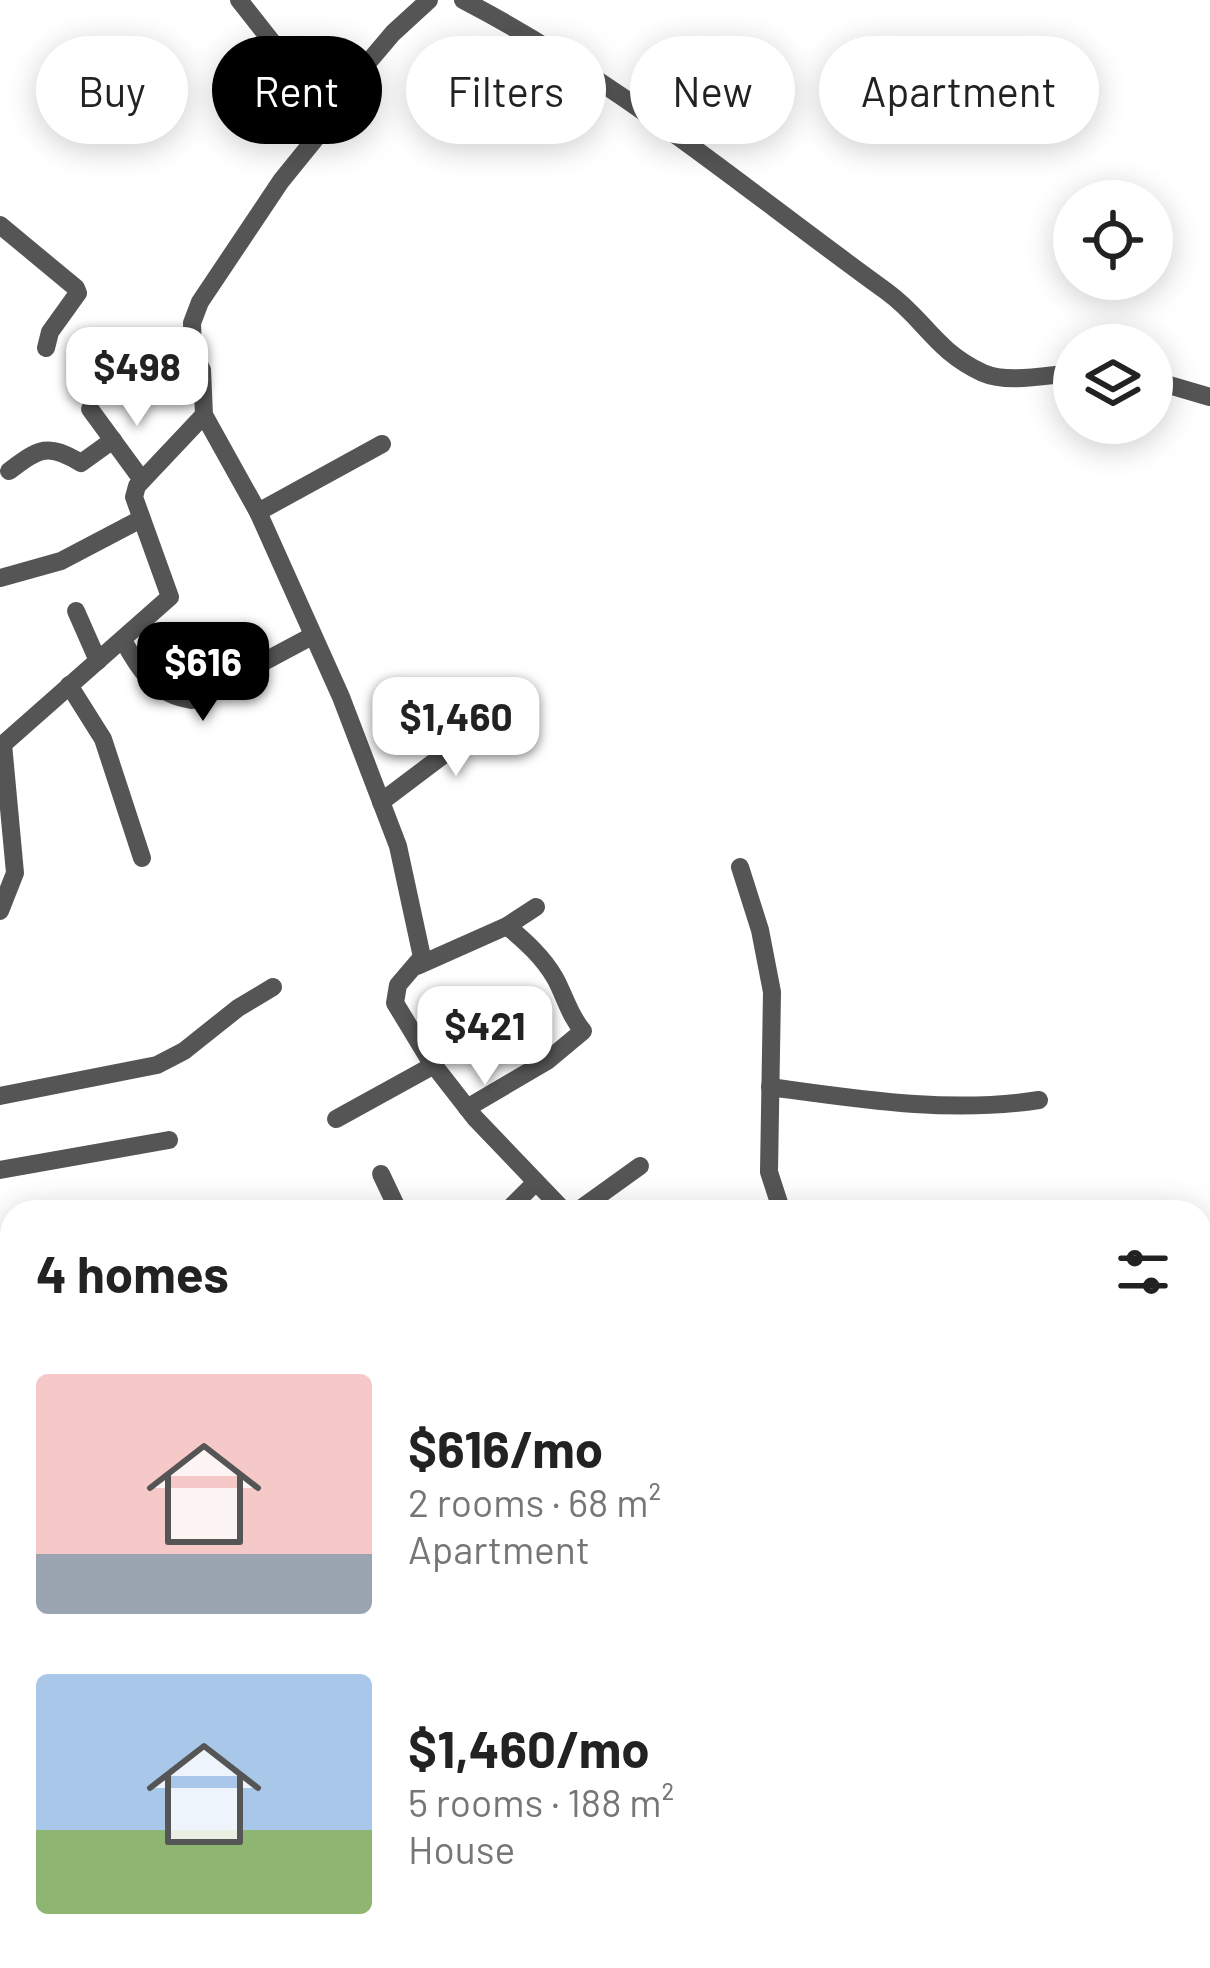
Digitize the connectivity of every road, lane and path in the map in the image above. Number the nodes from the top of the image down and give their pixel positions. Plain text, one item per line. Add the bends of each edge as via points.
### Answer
1 (238, 0) edge
2 (429, 0) edge
3 (463, 0) edge
4 (267, 36) edge
5 (382, 47) edge
6 (311, 144) edge
7 (0, 225) edge
8 (46, 348) dead end
9 (116, 348) dead end
10 (196, 359) junction
11 (1053, 374) edge
12 (1173, 386) edge
13 (1210, 397) edge
14 (90, 409) dead end
15 (204, 415) junction
16 (112, 440) junction
17 (382, 444) dead end
18 (9, 472) dead end
19 (142, 480) junction
20 (258, 512) junction
21 (141, 519) junction
22 (0, 578) edge
23 (76, 611) dead end
24 (312, 636) junction
25 (123, 640) junction
26 (98, 661) junction
27 (69, 685) junction
28 (499, 713) dead end
29 (2, 745) edge
30 (381, 802) junction
31 (142, 858) dead end
32 (740, 867) dead end
33 (536, 908) dead end
34 (0, 911) edge
35 (507, 926) junction
36 (417, 966) junction
37 (273, 987) dead end
38 (434, 1065) junction
39 (770, 1087) junction
40 (0, 1096) edge
41 (1039, 1100) dead end
42 (467, 1108) junction
43 (336, 1119) dead end
44 (169, 1140) dead end
45 (640, 1166) dead end
46 (0, 1170) edge
47 (381, 1174) dead end
48 (536, 1182) junction
49 (393, 1200) edge
50 (518, 1200) edge
51 (553, 1200) edge
52 (593, 1200) edge
53 (778, 1200) edge

1 - 4 street
2 - 5 street
3 - 11 street via 694,144 898,300 946,353 989,376
6 - 10 street via 200,302 192,323
7 - 8 street via 78,292
9 - 10 street via 155,376
10 - 15 street
12 - 13 street
14 - 16 street
15 - 19 street
15 - 20 street
16 - 18 street via 81,463 47,449
16 - 19 street
17 - 20 street
19 - 21 street via 134,497
20 - 24 street
21 - 22 street via 61,562
21 - 25 street via 170,596
23 - 26 street
24 - 25 street via 192,700 157,689
24 - 30 street
25 - 26 street
26 - 27 street
27 - 29 street
27 - 31 street via 103,740
28 - 30 street
29 - 34 street via 15,873
30 - 36 street via 422,944
32 - 39 street via 772,992
33 - 35 street
35 - 36 street
35 - 42 street via 554,976 583,1031
36 - 38 street via 398,986 395,1003
37 - 40 street via 158,1064
38 - 42 street
38 - 43 street
39 - 41 street via 920,1103
39 - 53 street via 769,1172
42 - 48 street
44 - 46 street
45 - 52 street
47 - 49 street
48 - 50 street
48 - 51 street

